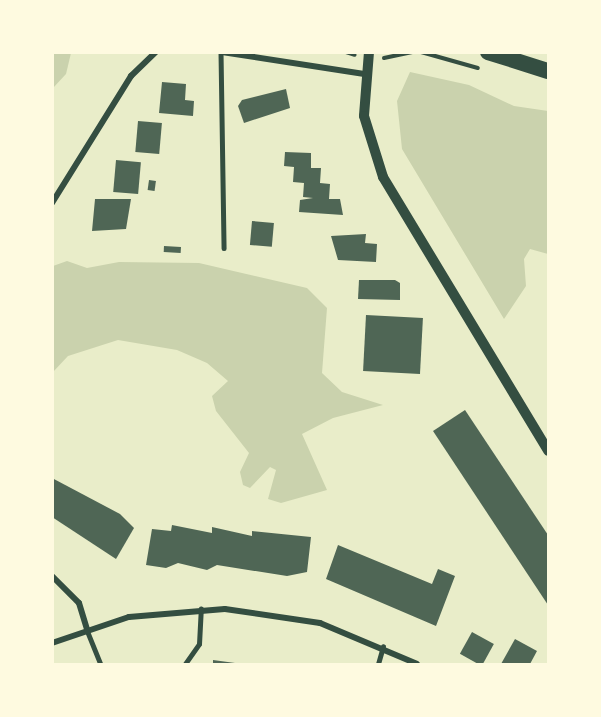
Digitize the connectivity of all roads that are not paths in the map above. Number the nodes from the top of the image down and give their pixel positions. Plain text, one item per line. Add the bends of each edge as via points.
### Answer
1 (156, 52) edge
2 (222, 52) edge
3 (369, 52) edge
4 (488, 52) edge
5 (549, 71) edge
6 (364, 74) junction
7 (53, 200) edge
8 (224, 248) dead end
9 (549, 450) edge
10 (52, 576) edge
11 (201, 609) junction
12 (87, 630) junction
13 (52, 643) edge
14 (383, 647) junction
15 (101, 664) edge
16 (185, 664) edge
17 (378, 664) edge
18 (417, 664) edge

1 - 7 street via 131,76
2 - 6 street
2 - 8 lane
3 - 6 street
4 - 5 highway
6 - 9 street via 365,125 383,177
10 - 12 street via 79,603
11 - 12 street via 141,615
11 - 14 street via 300,619
11 - 16 lane via 198,644
12 - 13 street
12 - 15 lane
14 - 17 lane
14 - 18 street

